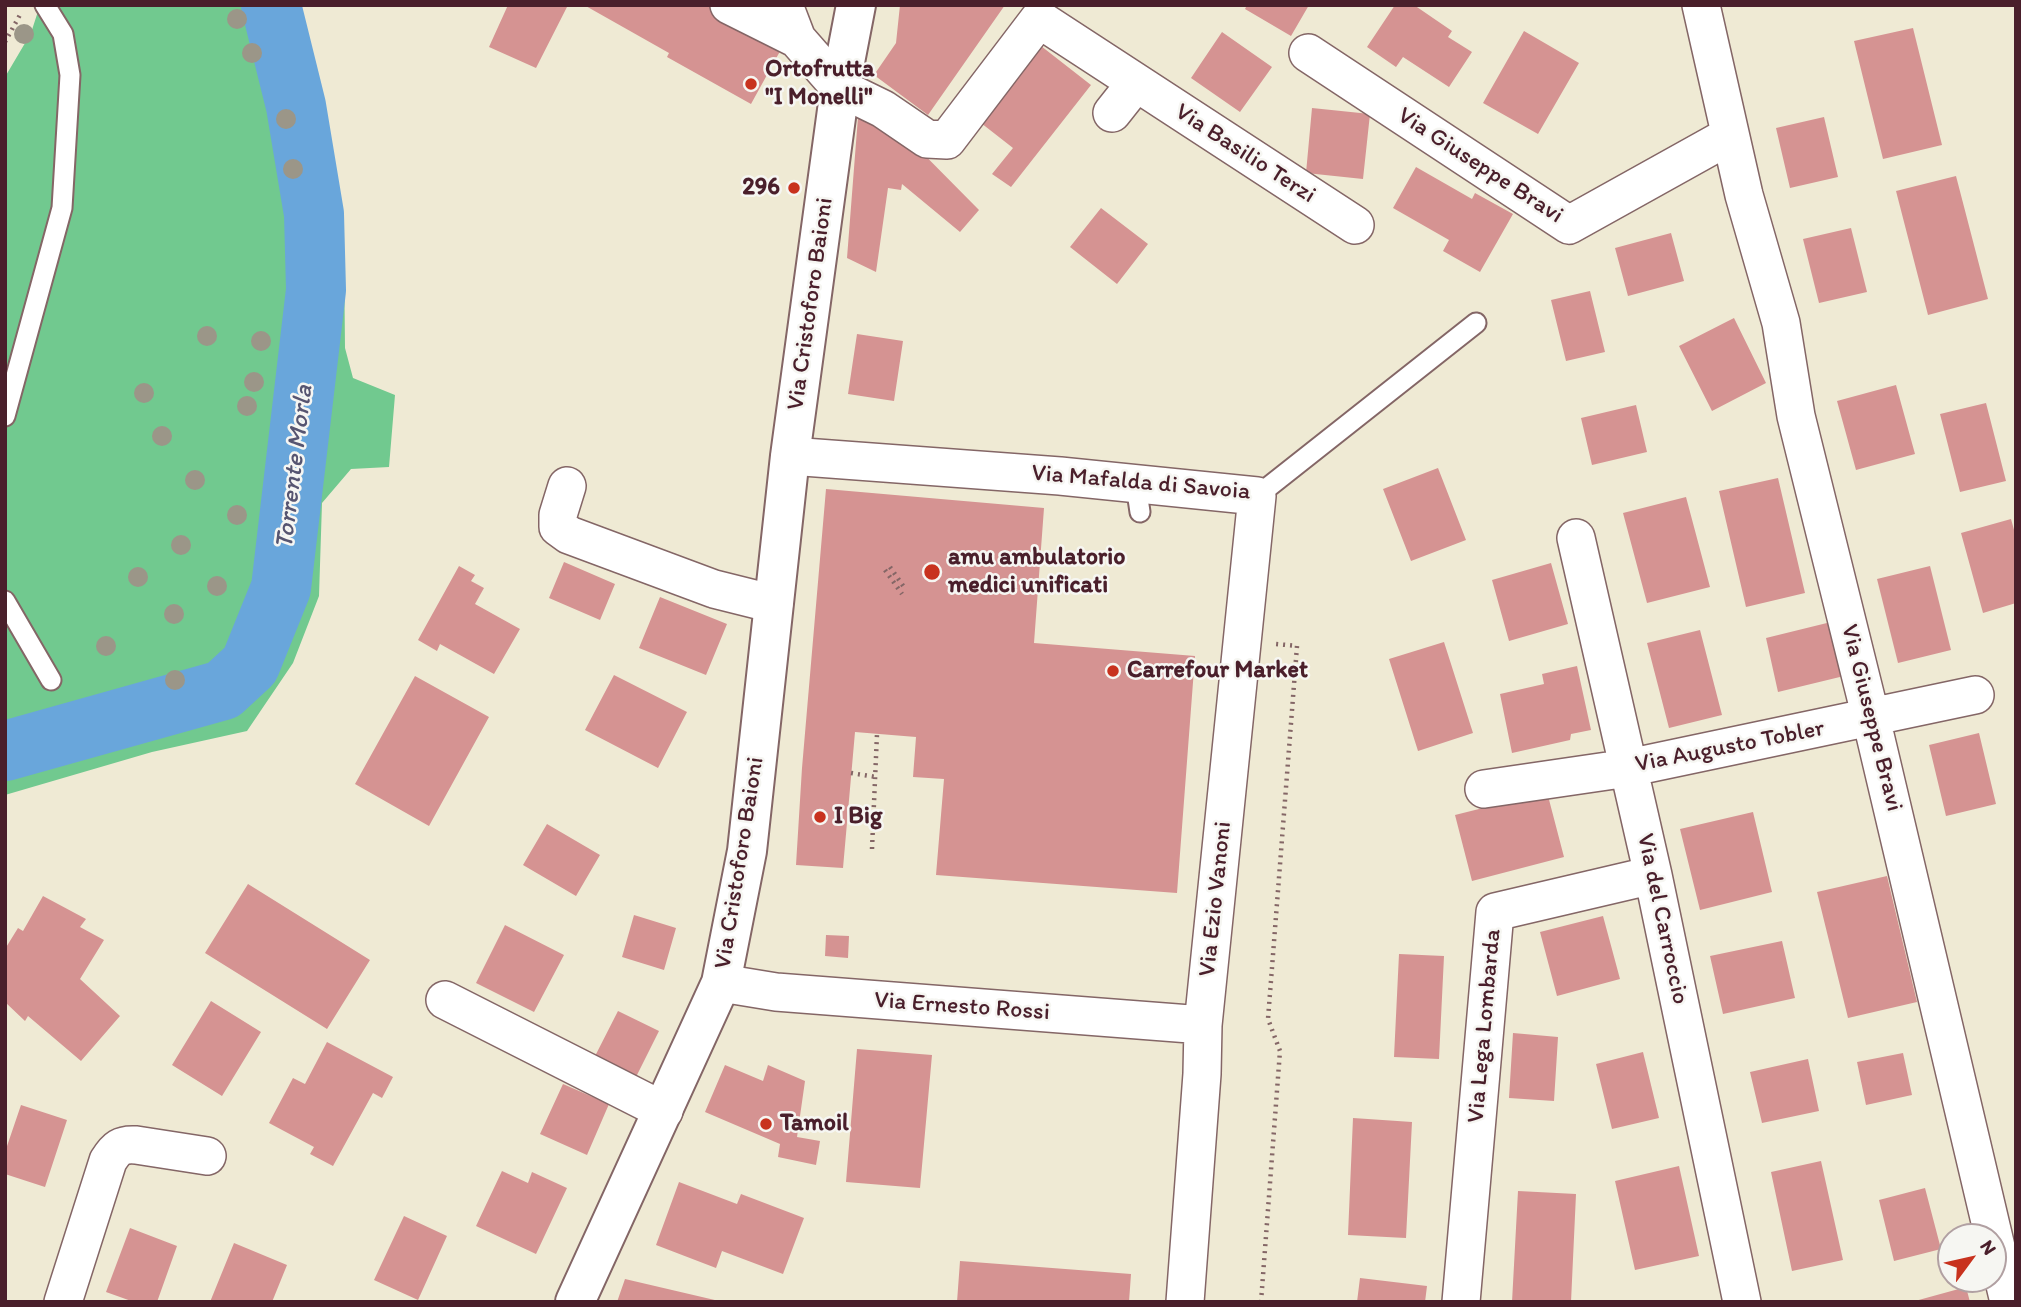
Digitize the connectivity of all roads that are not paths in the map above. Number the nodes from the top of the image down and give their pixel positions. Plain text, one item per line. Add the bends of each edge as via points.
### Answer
1 (45, 5) edge
2 (729, 5) edge
3 (784, 5) edge
4 (856, 5) edge
5 (1701, 5) edge
6 (797, 39) junction
7 (1308, 53) dead end
8 (1135, 84) junction
9 (840, 88) junction
10 (1112, 113) dead end
11 (1729, 136) junction
12 (1355, 225) dead end
13 (1476, 323) dead end
14 (5, 416) edge
15 (790, 456) junction
16 (567, 486) dead end
17 (1257, 496) junction
18 (1576, 538) dead end
19 (5, 601) edge
20 (775, 604) junction
21 (51, 680) dead end
22 (1975, 695) dead end
23 (1871, 718) junction
24 (1628, 768) junction
25 (1483, 789) dead end
26 (1653, 875) junction
27 (721, 983) junction
28 (445, 1000) dead end
29 (1203, 1025) junction
30 (664, 1111) junction
31 (207, 1156) dead end
32 (63, 1302) edge
33 (575, 1302) edge
34 (1185, 1302) edge
35 (1461, 1302) edge
36 (1742, 1302) edge
37 (2009, 1302) edge

1 - 14 lane via 62,34 70,75 62,208
2 - 6 street
3 - 6 street
4 - 9 street, Via Cristoforo Baioni
5 - 11 street, Via Giuseppe Bravi
6 - 9 street
7 - 11 street, Via Giuseppe Bravi via 1569,225
8 - 9 street, Via Basilio Terzi via 1039,19 947,140 927,139 883,109
8 - 10 street
8 - 12 street, Via Basilio Terzi
9 - 15 street, Via Cristoforo Baioni
11 - 23 street, Via Giuseppe Bravi via 1781,323 1796,416
13 - 17 lane, Via Mafalda di Savoia
15 - 17 street, Via Mafalda di Savoia via 1060,477 1138,499
15 - 20 street, Via Cristoforo Baioni
16 - 20 street via 558,527 569,535 714,589
17 - 29 street, Via Ezio Vanoni
18 - 24 street, Via del Carroccio
19 - 21 lane
20 - 27 street, Via Cristoforo Baioni via 747,851
22 - 23 street, Via Augusto Tobler
23 - 24 street, Via Augusto Tobler
23 - 37 street, Via Giuseppe Bravi
24 - 25 street, Via Augusto Tobler
24 - 26 street, Via del Carroccio
26 - 35 street, Via Lega Lombarda via 1495,912
26 - 36 street, Via del Carroccio
27 - 29 street, Via Ernesto Rossi via 789,993
27 - 30 street, Via Cristoforo Baioni
28 - 30 street
29 - 34 street, Via Ezio Vanoni
30 - 33 street, Via Cristoforo Baioni
31 - 32 street via 136,1144 115,1149

